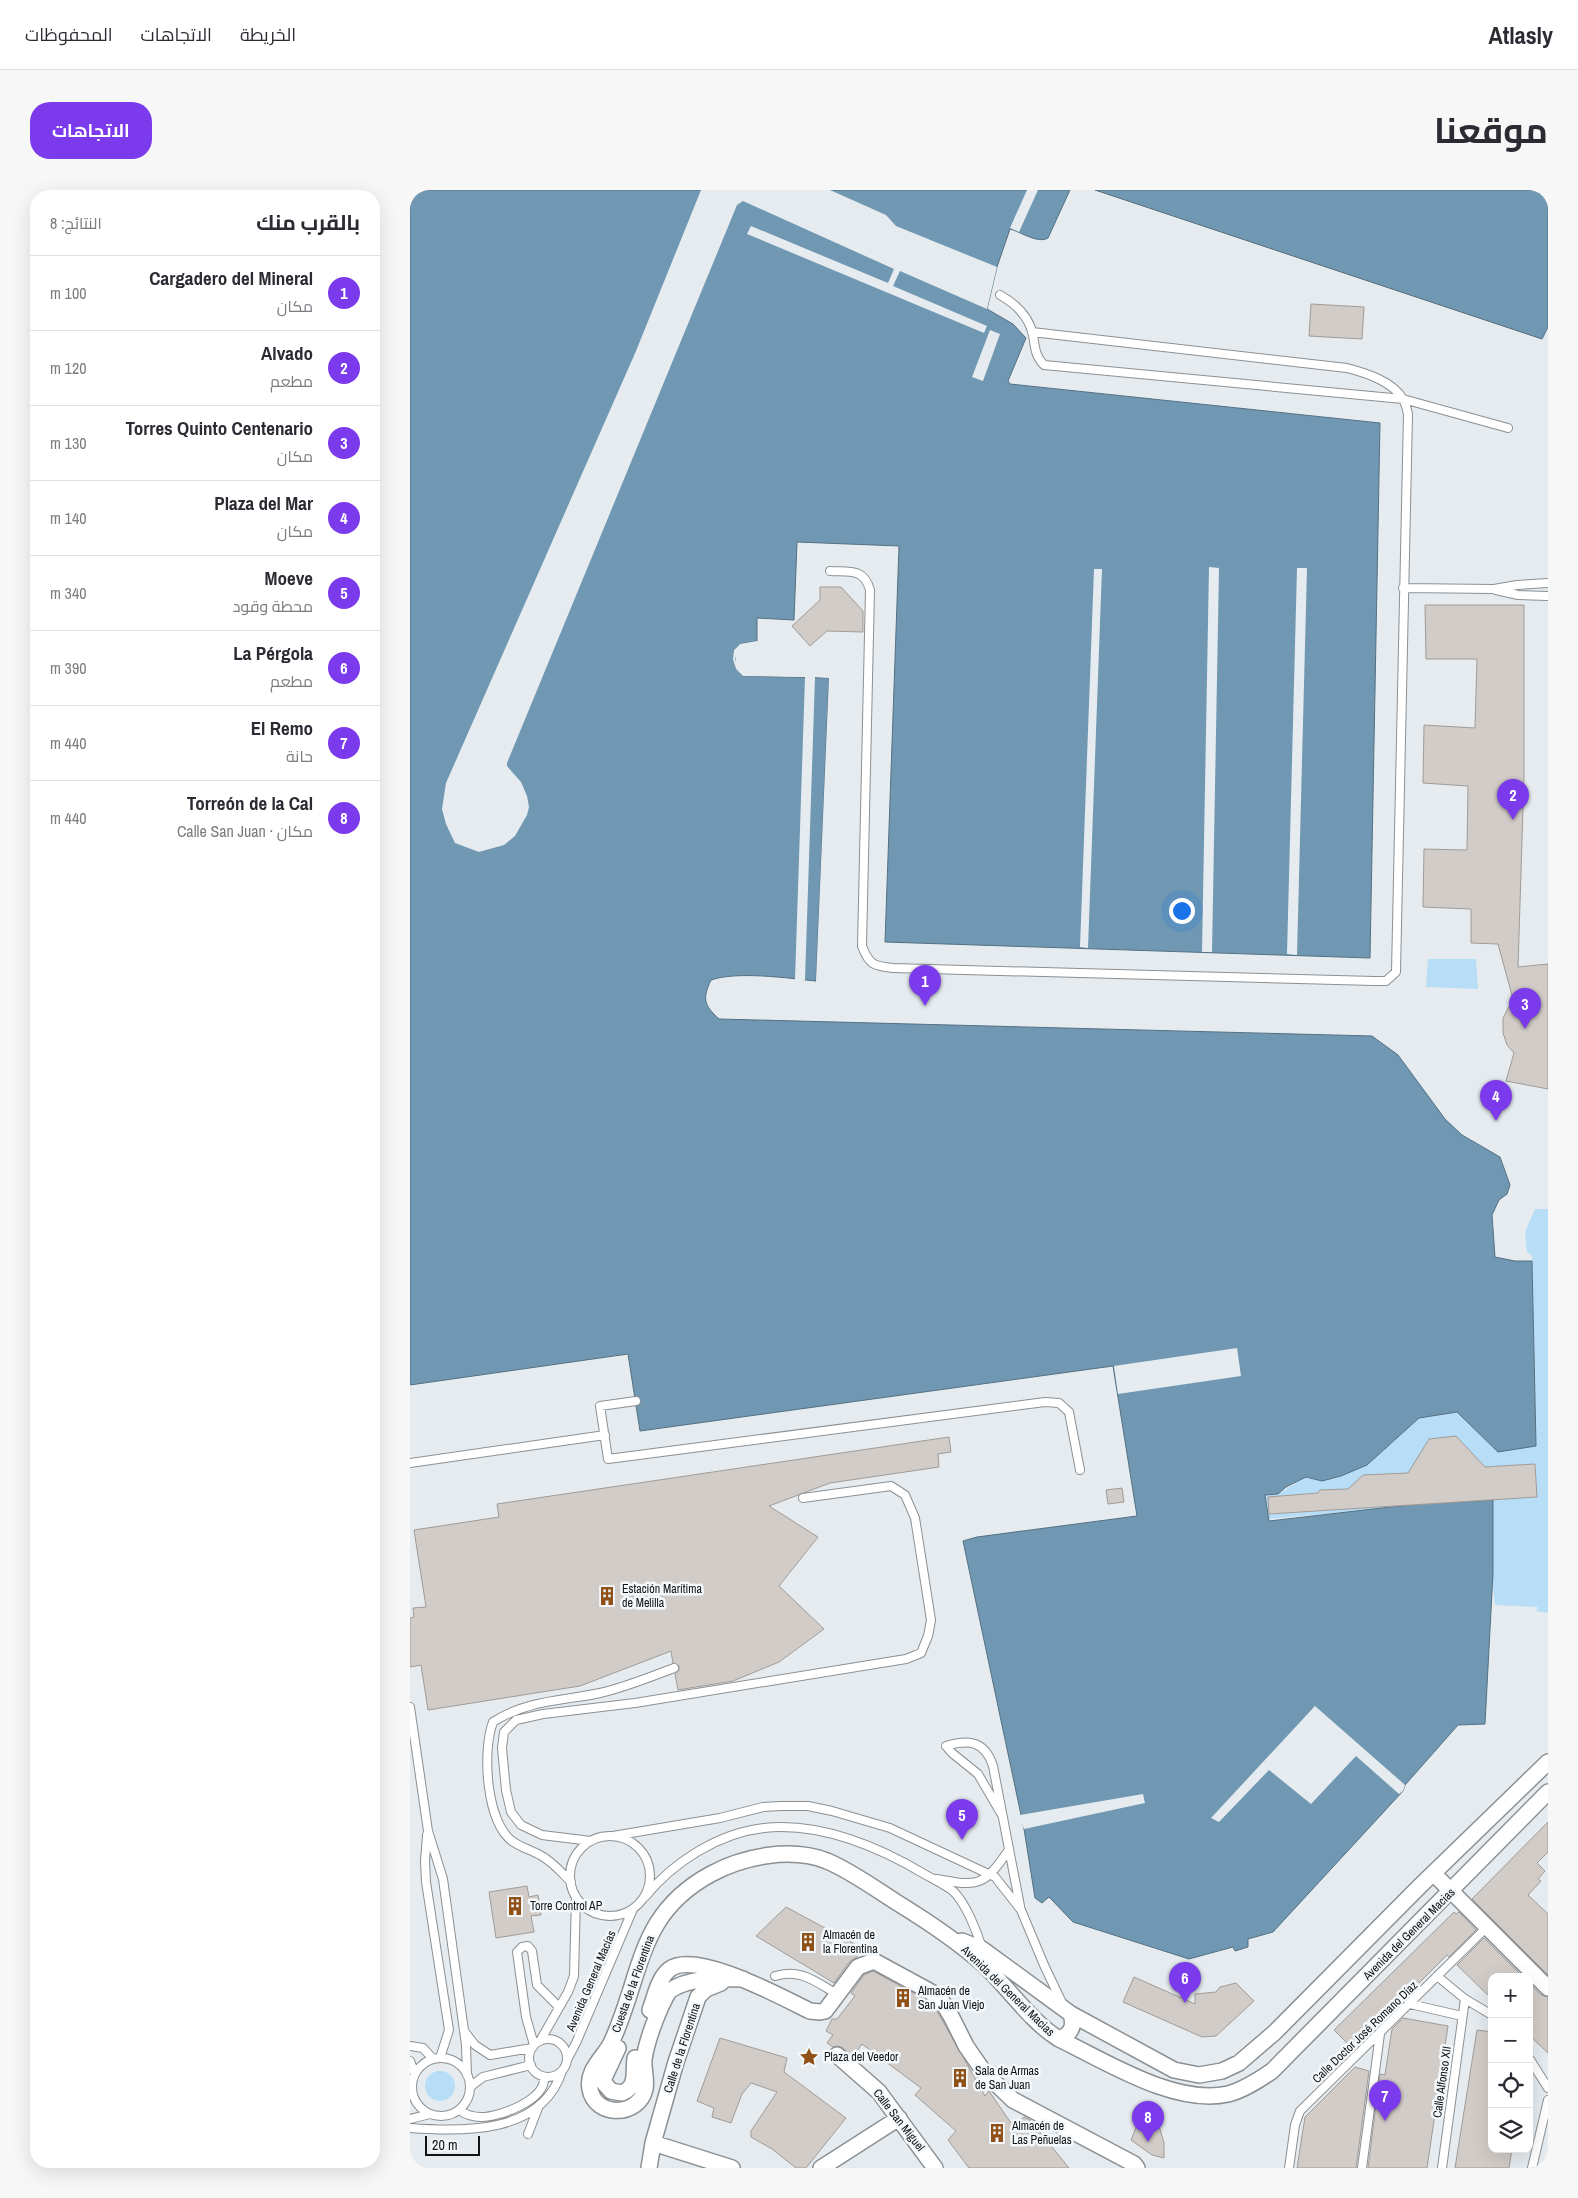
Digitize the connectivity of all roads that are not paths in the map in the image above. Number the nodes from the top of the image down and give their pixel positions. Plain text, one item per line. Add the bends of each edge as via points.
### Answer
1 (1000, 295) dead end
2 (1032, 332) junction
3 (1403, 398) junction
4 (1508, 428) dead end
5 (830, 571) dead end
6 (1548, 583) edge
7 (1403, 588) junction
8 (1494, 589) junction
9 (1548, 596) edge
10 (636, 1401) dead end
11 (604, 1435) junction
12 (410, 1463) edge
13 (1080, 1470) dead end
14 (803, 1498) dead end
15 (674, 1668) dead end
16 (410, 1707) edge
17 (1547, 1765) edge
18 (1548, 1792) edge
19 (1002, 1815) junction
20 (428, 1831) junction
21 (613, 1836) junction
22 (591, 1841) junction
23 (1008, 1851) junction
24 (1433, 1873) junction
25 (851, 1874) junction
26 (990, 1874) junction
27 (930, 1878) junction
28 (571, 1882) junction
29 (1451, 1891) junction
30 (645, 1897) junction
31 (576, 1898) junction
32 (633, 1909) junction
33 (1021, 1910) junction
34 (1487, 1927) junction
35 (949, 1935) joint
36 (982, 1956) junction
37 (670, 1969) junction
38 (775, 1976) dead end
39 (1437, 1976) junction
40 (744, 1979) junction
41 (681, 1985) junction
42 (1548, 1988) edge
43 (837, 1994) junction
44 (1465, 2000) junction
45 (1410, 2004) junction
46 (559, 2007) junction
47 (814, 2012) junction
48 (1068, 2012) junction
49 (1488, 2014) edge
50 (1462, 2016) junction
51 (462, 2029) junction
52 (1380, 2034) junction
53 (1053, 2035) junction
54 (535, 2045) junction
55 (410, 2046) edge
56 (837, 2056) dead end
57 (436, 2059) junction
58 (567, 2060) junction
59 (410, 2061) edge
60 (1532, 2063) edge
61 (531, 2065) junction
62 (562, 2071) junction
63 (415, 2074) junction
64 (467, 2075) junction
65 (544, 2077) junction
66 (470, 2088) junction
67 (1548, 2088) edge
68 (411, 2093) edge
69 (1548, 2100) edge
70 (538, 2108) junction
71 (458, 2110) junction
72 (430, 2114) junction
73 (899, 2118) junction
74 (410, 2119) edge
75 (410, 2128) edge
76 (528, 2134) dead end
77 (653, 2144) junction
78 (649, 2168) edge
79 (732, 2168) edge
80 (821, 2168) edge
81 (935, 2168) edge
82 (1137, 2168) edge
83 (1289, 2168) edge
84 (1362, 2168) edge
85 (1442, 2168) edge
86 (1532, 2168) edge

1 - 2 lane via 1021,310
2 - 3 lane via 1340,366 1368,374
2 - 3 lane via 1037,358 1044,365 1053,367
3 - 4 lane
3 - 7 lane via 1408,414
5 - 7 lane via 860,574 867,579 870,590 862,946 867,960 877,966 903,968 1386,981 1396,972 1398,960
6 - 8 lane
7 - 8 lane
8 - 9 lane via 1518,595
10 - 11 lane via 600,1406
11 - 12 lane
11 - 13 lane via 608,1459 1045,1402 1059,1403 1069,1412
14 - 22 lane via 891,1486 905,1495 916,1518 931,1620 921,1653 906,1659 516,1720 504,1732 502,1748 511,1812 521,1825 542,1836
15 - 28 lane via 600,1693 510,1711 493,1722 487,1749 490,1792 498,1823 512,1841 542,1856
16 - 20 lane
17 - 24 street, Avenida del General Macias
18 - 29 street, Avenida del General Macias
19 - 19 lane via 989,1756 982,1747 958,1742 946,1746 978,1774
19 - 23 lane
20 - 51 lane via 443,1878
20 - 57 lane via 426,1882 449,2030
21 - 22 lane
21 - 26 lane via 704,1821 763,1807 808,1806 890,1828
21 - 30 lane via 632,1843 646,1858 650,1877
22 - 28 lane via 578,1852 571,1866
23 - 26 lane
23 - 33 lane
24 - 29 street
24 - 48 street, Avenida del General Macias via 1274,2033 1239,2063 1222,2071 1198,2075 1174,2070
25 - 35 street, Cuesta de la Florentina
25 - 37 street via 784,1864 756,1866 712,1882 682,1905 669,1918 653,1947 617,2051 605,2072 604,2083 611,2092 622,2093 632,2087 637,2050 662,1978
25 - 41 street, Cuesta de la Florentina via 826,1860 807,1856 767,1856 728,1865 679,1895 654,1926 613,2040 591,2072 590,2092 603,2107 623,2111 641,2099 645,2089 643,2069 646,2052 669,1991
26 - 27 lane via 970,1884
26 - 33 lane
27 - 30 lane via 879,1850 854,1841 806,1829 764,1828 725,1839 685,1860
27 - 36 lane via 954,1892 977,1931
28 - 31 lane
29 - 34 street
29 - 53 street, Avenida del General Macias via 1272,2071 1253,2084 1228,2094 1201,2096 1169,2091
30 - 32 lane
31 - 32 lane via 587,1909 602,1916 618,1916
31 - 46 lane via 574,1976
32 - 58 lane, Avenida General Macías
33 - 48 lane via 1044,1966
34 - 39 lane, Calle Doctor José Romano Díaz
34 - 42 street
35 - 36 street, Avenida del General Macias
36 - 48 street, Avenida del General Macias
36 - 53 street, Avenida del General Macias
37 - 40 street via 690,1963
37 - 41 street
38 - 43 lane via 788,1972 799,1974
39 - 44 lane
39 - 45 lane, Calle Doctor José Romano Díaz
40 - 41 street, Calle de la Florentina via 716,1979
40 - 47 street
43 - 47 street via 825,2011
43 - 82 street via 858,1967 874,1961 931,1992 943,2003 984,2072 1013,2100
44 - 49 lane
44 - 50 lane, Calle Alfonso XII
45 - 50 lane
45 - 52 lane, Calle Doctor José Romano Díaz
46 - 54 lane
46 - 54 lane via 537,1985 532,1951 528,1946 522,1946 517,1952 526,2017
47 - 77 street, Calle de la Florentina via 800,2018 728,1983 706,1989 698,1997 690,2020
48 - 53 street via 1074,2022 1072,2030 1067,2036
48 - 53 street via 1056,2008 1048,2014 1044,2022
50 - 85 lane, Calle Alfonso XII
51 - 54 lane via 490,2055
51 - 64 lane
52 - 83 lane, Calle Doctor José Romano Díaz via 1300,2111
52 - 84 lane
54 - 58 lane via 546,2039 557,2041 565,2049
54 - 61 lane via 529,2060
55 - 57 lane via 423,2048
56 - 73 street, Calle San Miguel via 879,2092
57 - 63 lane via 422,2065
57 - 64 lane via 459,2064
58 - 62 lane
59 - 63 lane
60 - 67 lane
61 - 65 lane
61 - 66 lane via 483,2077
62 - 65 lane
62 - 70 lane via 555,2088
63 - 68 lane
64 - 66 lane
65 - 71 lane via 544,2086 537,2096 506,2111 482,2118
66 - 71 lane via 467,2100
68 - 72 lane via 420,2108
69 - 86 lane
70 - 75 lane via 490,2127 454,2130
70 - 76 lane
71 - 72 lane via 448,2116
72 - 74 lane
73 - 80 street
73 - 81 street, Calle San Miguel
77 - 78 street, Calle de la Florentina
77 - 79 street

